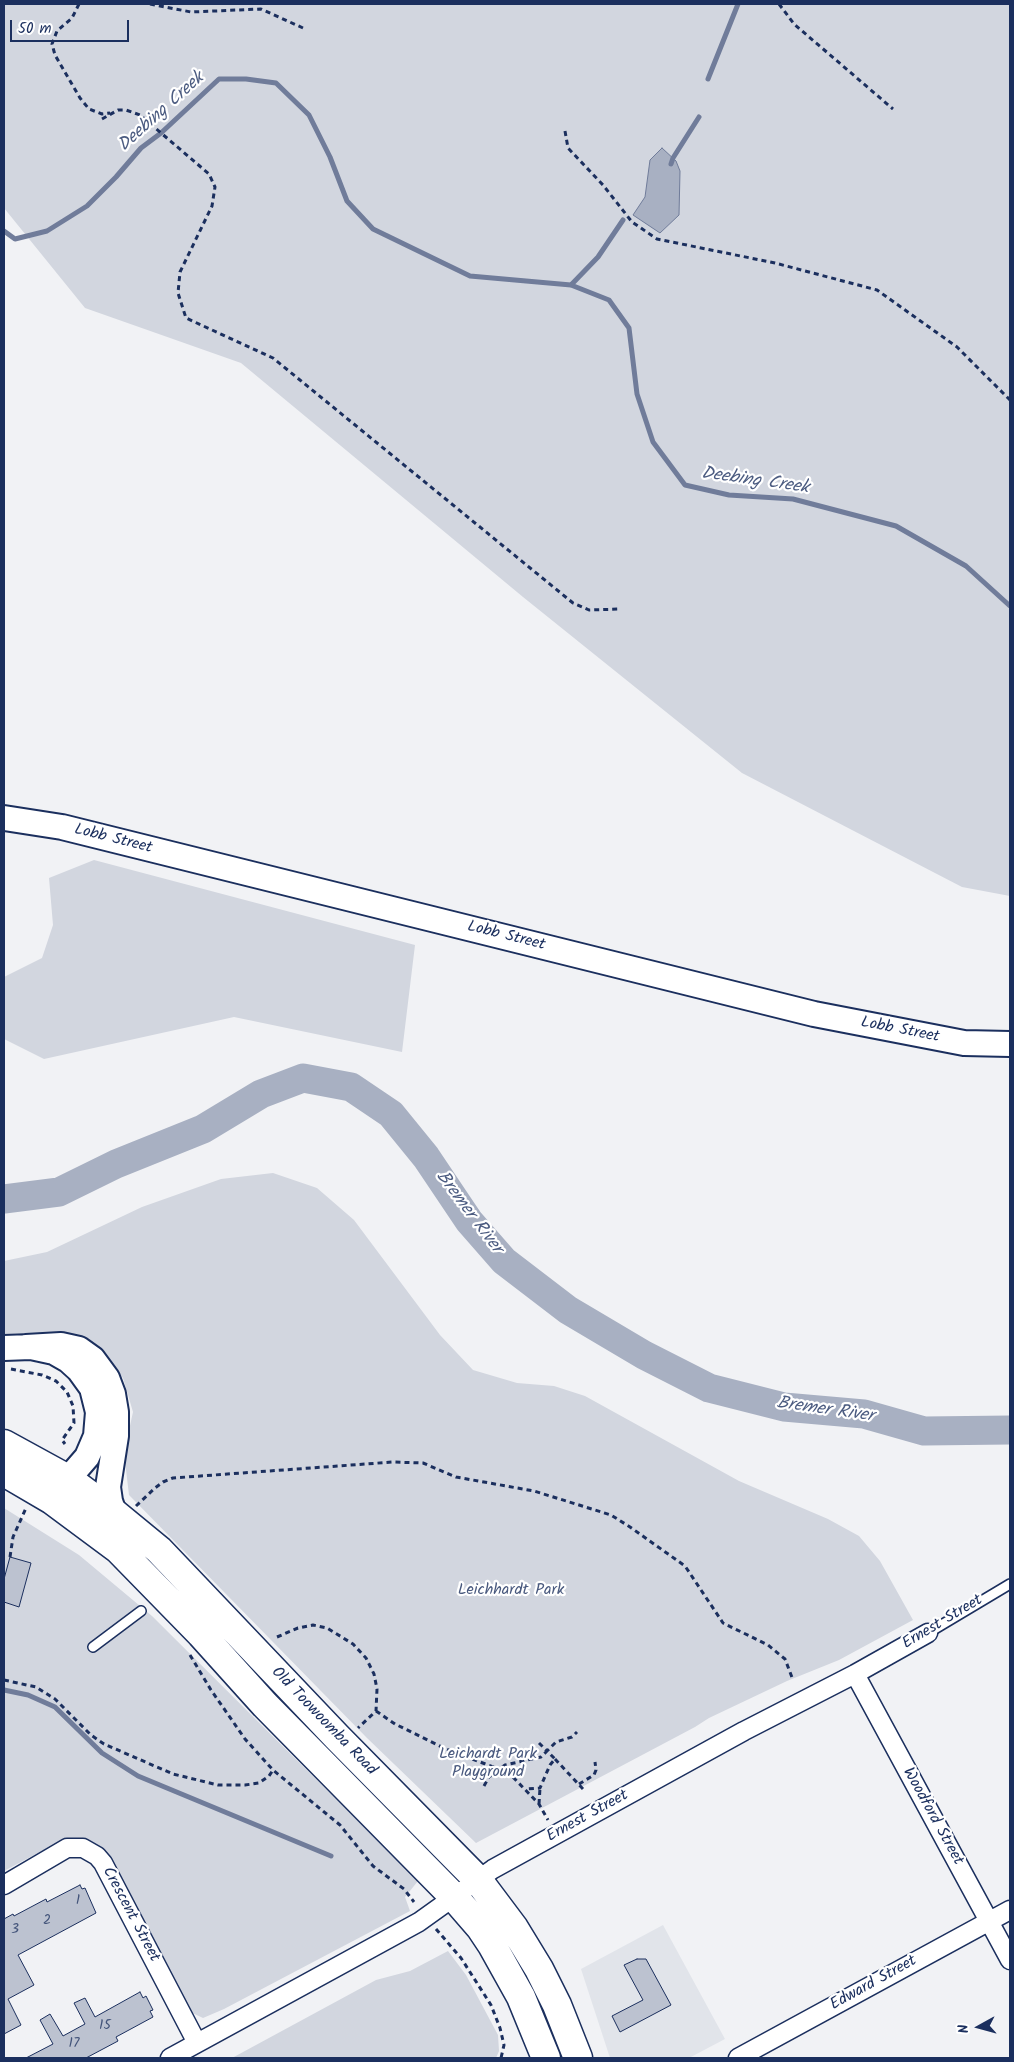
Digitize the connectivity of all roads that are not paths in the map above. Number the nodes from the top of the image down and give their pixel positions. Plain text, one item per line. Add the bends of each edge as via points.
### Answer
1 (4, 818) edge
2 (1010, 1044) edge
3 (15, 1348) edge
4 (4, 1444) edge
5 (4, 1472) edge
6 (45, 1499) junction
7 (125, 1509) junction
8 (1010, 1584) edge
9 (141, 1611) dead end
10 (928, 1633) joint
11 (93, 1647) dead end
12 (855, 1674) junction
13 (478, 1880) junction
14 (4, 1885) edge
15 (454, 1897) junction
16 (1010, 1910) edge
17 (990, 1921) junction
18 (1010, 1960) edge
19 (197, 2043) junction
20 (170, 2058) edge
21 (546, 2058) edge
22 (578, 2058) edge
23 (738, 2058) edge

1 - 2 main road, Lobb Street via 91,834 814,1014 964,1043
3 - 6 main road via 47,1350 68,1360 84,1375 94,1396 98,1421 87,1457
3 - 7 main road via 61,1345 79,1349 93,1359 107,1378 116,1412 116,1436 108,1487 110,1501
4 - 6 main road, Old Toowoomba Road
5 - 6 main road, Old Toowoomba Road
6 - 7 main road, Old Toowoomba Road
6 - 15 main road, Old Toowoomba Road via 118,1549 265,1705
7 - 13 main road, Old Toowoomba Road via 158,1550
8 - 10 lane, Ernest Street
9 - 11 lane
10 - 12 street, Ernest Street
12 - 13 street, Ernest Street via 744,1731
12 - 17 street, Woodford Street
13 - 15 street, Ernest Street
13 - 22 main road, Old Toowoomba Road via 514,1928 539,1969
14 - 19 street, Crescent Street via 67,1848 83,1848 97,1856
15 - 19 street, Ernest Street via 409,1928
15 - 21 main road, Old Toowoomba Road via 492,1946 521,1997
16 - 17 street, Edward Street
17 - 18 street, Woodford Street
17 - 23 street, Edward Street
19 - 20 street, Ernest Street

